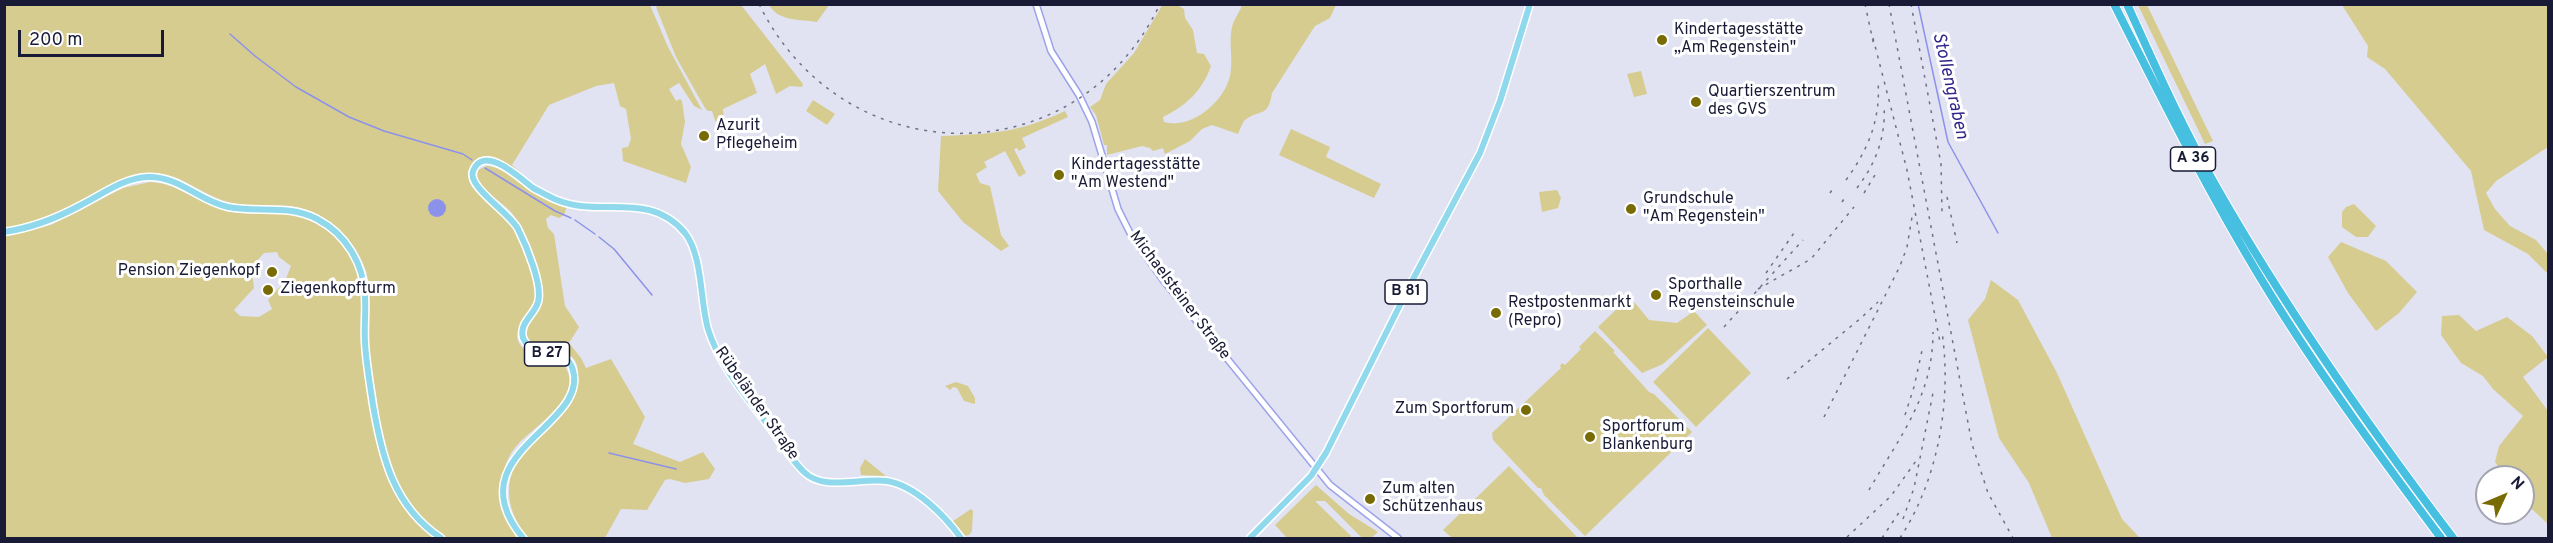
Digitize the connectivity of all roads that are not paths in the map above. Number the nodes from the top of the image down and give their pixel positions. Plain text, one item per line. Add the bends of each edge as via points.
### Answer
1 (1036, 4) edge
2 (1530, 4) edge
3 (2114, 4) edge
4 (2127, 4) edge
5 (4, 232) edge
6 (1317, 469) junction
7 (441, 538) edge
8 (523, 538) edge
9 (961, 538) edge
10 (1250, 538) edge
11 (1398, 538) edge
12 (2441, 538) edge
13 (2453, 538) edge

1 - 6 street, Michaelsteiner Straße via 1051,51 1092,122 1118,209 1131,235
2 - 6 main road, B 81 via 1480,153
3 - 12 highway, A 36 via 2194,163 2279,307 2352,419
4 - 13 highway, A 36 via 2217,188 2291,312 2372,431
5 - 7 main road via 49,221 122,183 150,177 174,181 228,207 290,210 328,225 352,252 363,279 366,358 385,465 408,508
6 - 10 main road, B 81
6 - 11 street, Michaelsteiner Straße via 1339,494
8 - 9 main road, Rübeländer Straße / B 27 via 506,506 508,471 522,448 562,410 573,375 566,359 534,351 525,342 522,327 539,298 536,276 514,221 473,181 472,173 481,163 494,161 544,194 577,206 626,206 669,219 693,249 706,321 717,351 769,427 808,475 832,482 880,480 899,485 936,511

